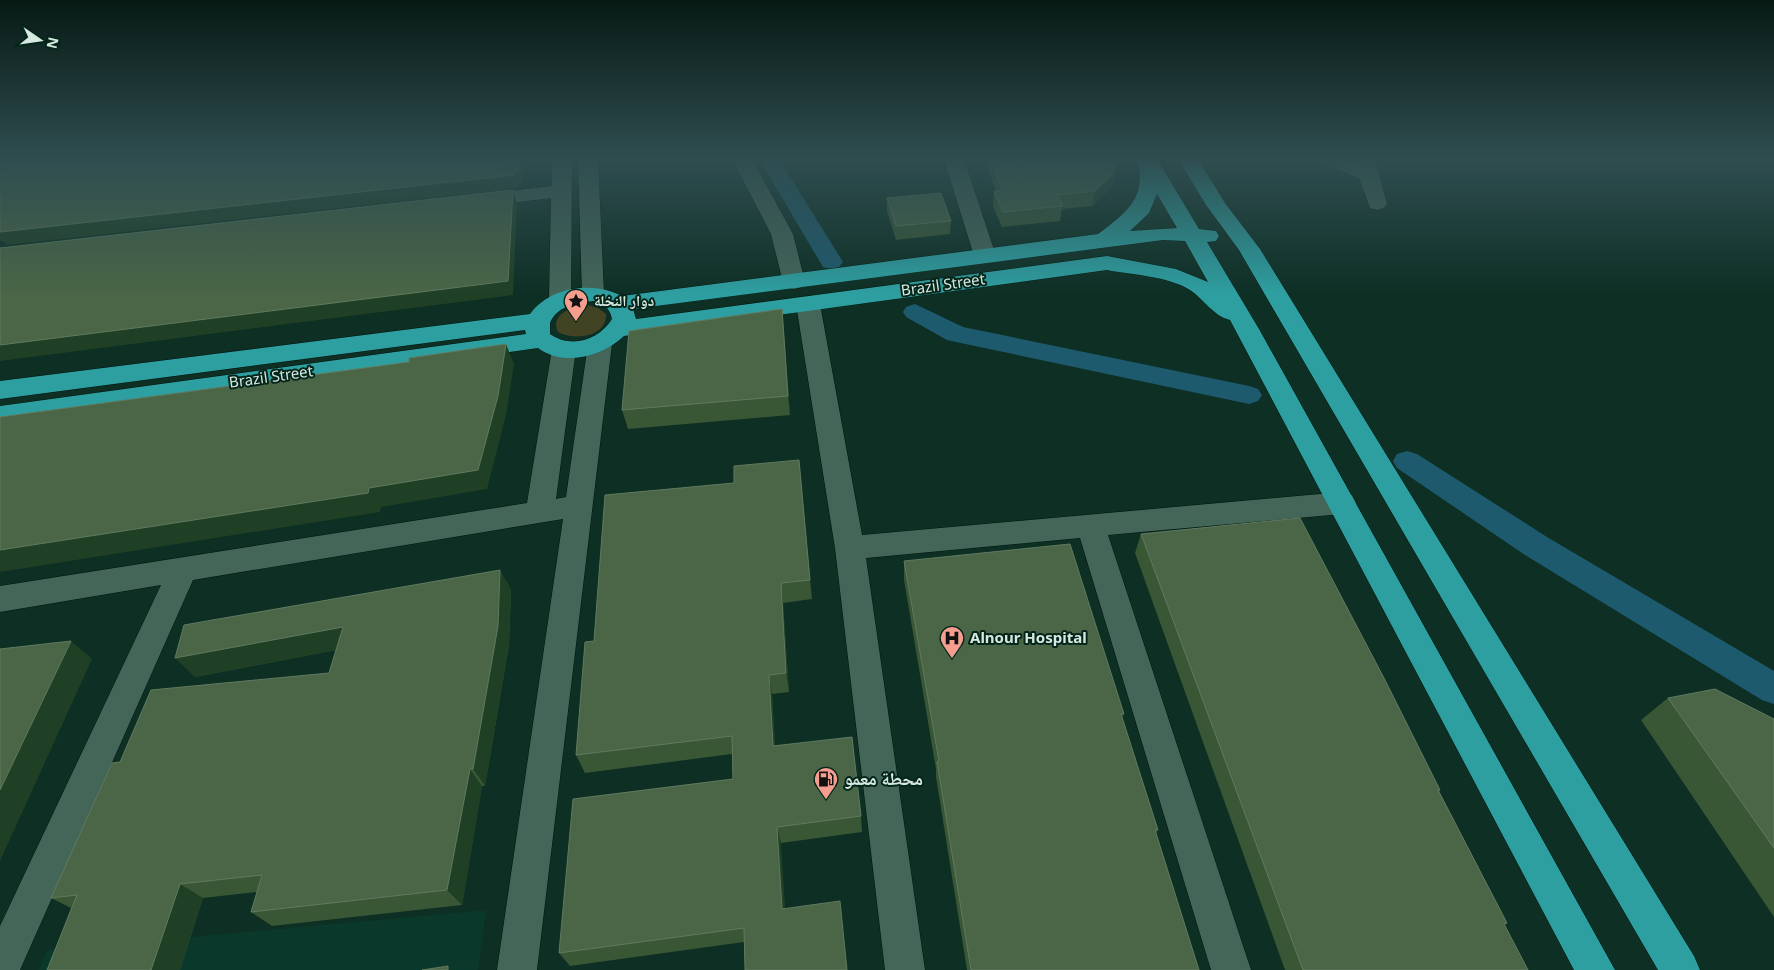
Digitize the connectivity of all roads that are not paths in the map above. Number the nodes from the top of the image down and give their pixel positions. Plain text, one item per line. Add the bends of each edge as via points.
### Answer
1 (561, 204) edge
2 (590, 204) edge
3 (766, 204) edge
4 (968, 204) edge
5 (1145, 204) edge
6 (1175, 204) edge
7 (1216, 205) joint
8 (1193, 235) junction
9 (1104, 240) junction
10 (1249, 250) junction
11 (985, 256) junction
12 (1107, 262) junction
13 (801, 293) junction
14 (593, 294) junction
15 (560, 300) junction
16 (619, 304) junction
17 (1247, 330) junction
18 (610, 336) junction
19 (548, 337) junction
20 (0, 390) edge
21 (0, 414) edge
22 (1342, 503) junction
23 (580, 506) junction
24 (540, 512) junction
25 (1091, 526) junction
26 (850, 548) junction
27 (183, 569) junction
28 (0, 599) edge
29 (4, 952) edge
30 (517, 970) edge
31 (905, 970) edge
32 (1231, 970) edge
33 (1595, 970) edge
34 (1680, 970) edge

1 - 15 street
2 - 14 street
3 - 13 street via 782,234
4 - 11 street
5 - 9 highway, Brazil Street via 1141,212
6 - 8 highway
7 - 8 highway via 1210,225
7 - 10 highway
8 - 9 highway via 1163,234
8 - 10 highway via 1217,237
8 - 12 highway via 1172,251
8 - 17 highway
9 - 11 highway, Brazil Street
10 - 34 highway
11 - 13 highway, Brazil Street
12 - 13 highway, Brazil Street
12 - 17 highway, Brazil Street via 1153,270 1198,285
13 - 16 highway, Brazil Street
13 - 18 highway, Brazil Street
13 - 26 street
14 - 15 highway
14 - 16 highway
15 - 19 highway via 548,308
16 - 18 highway via 624,319
17 - 22 highway
18 - 19 highway via 580,349
18 - 23 street
19 - 20 highway, Brazil Street
19 - 21 highway, Brazil Street
19 - 24 street
22 - 25 street
22 - 33 highway
23 - 24 street
23 - 30 street
24 - 27 street
25 - 26 street
25 - 32 street
26 - 31 street
27 - 28 street
27 - 29 street

